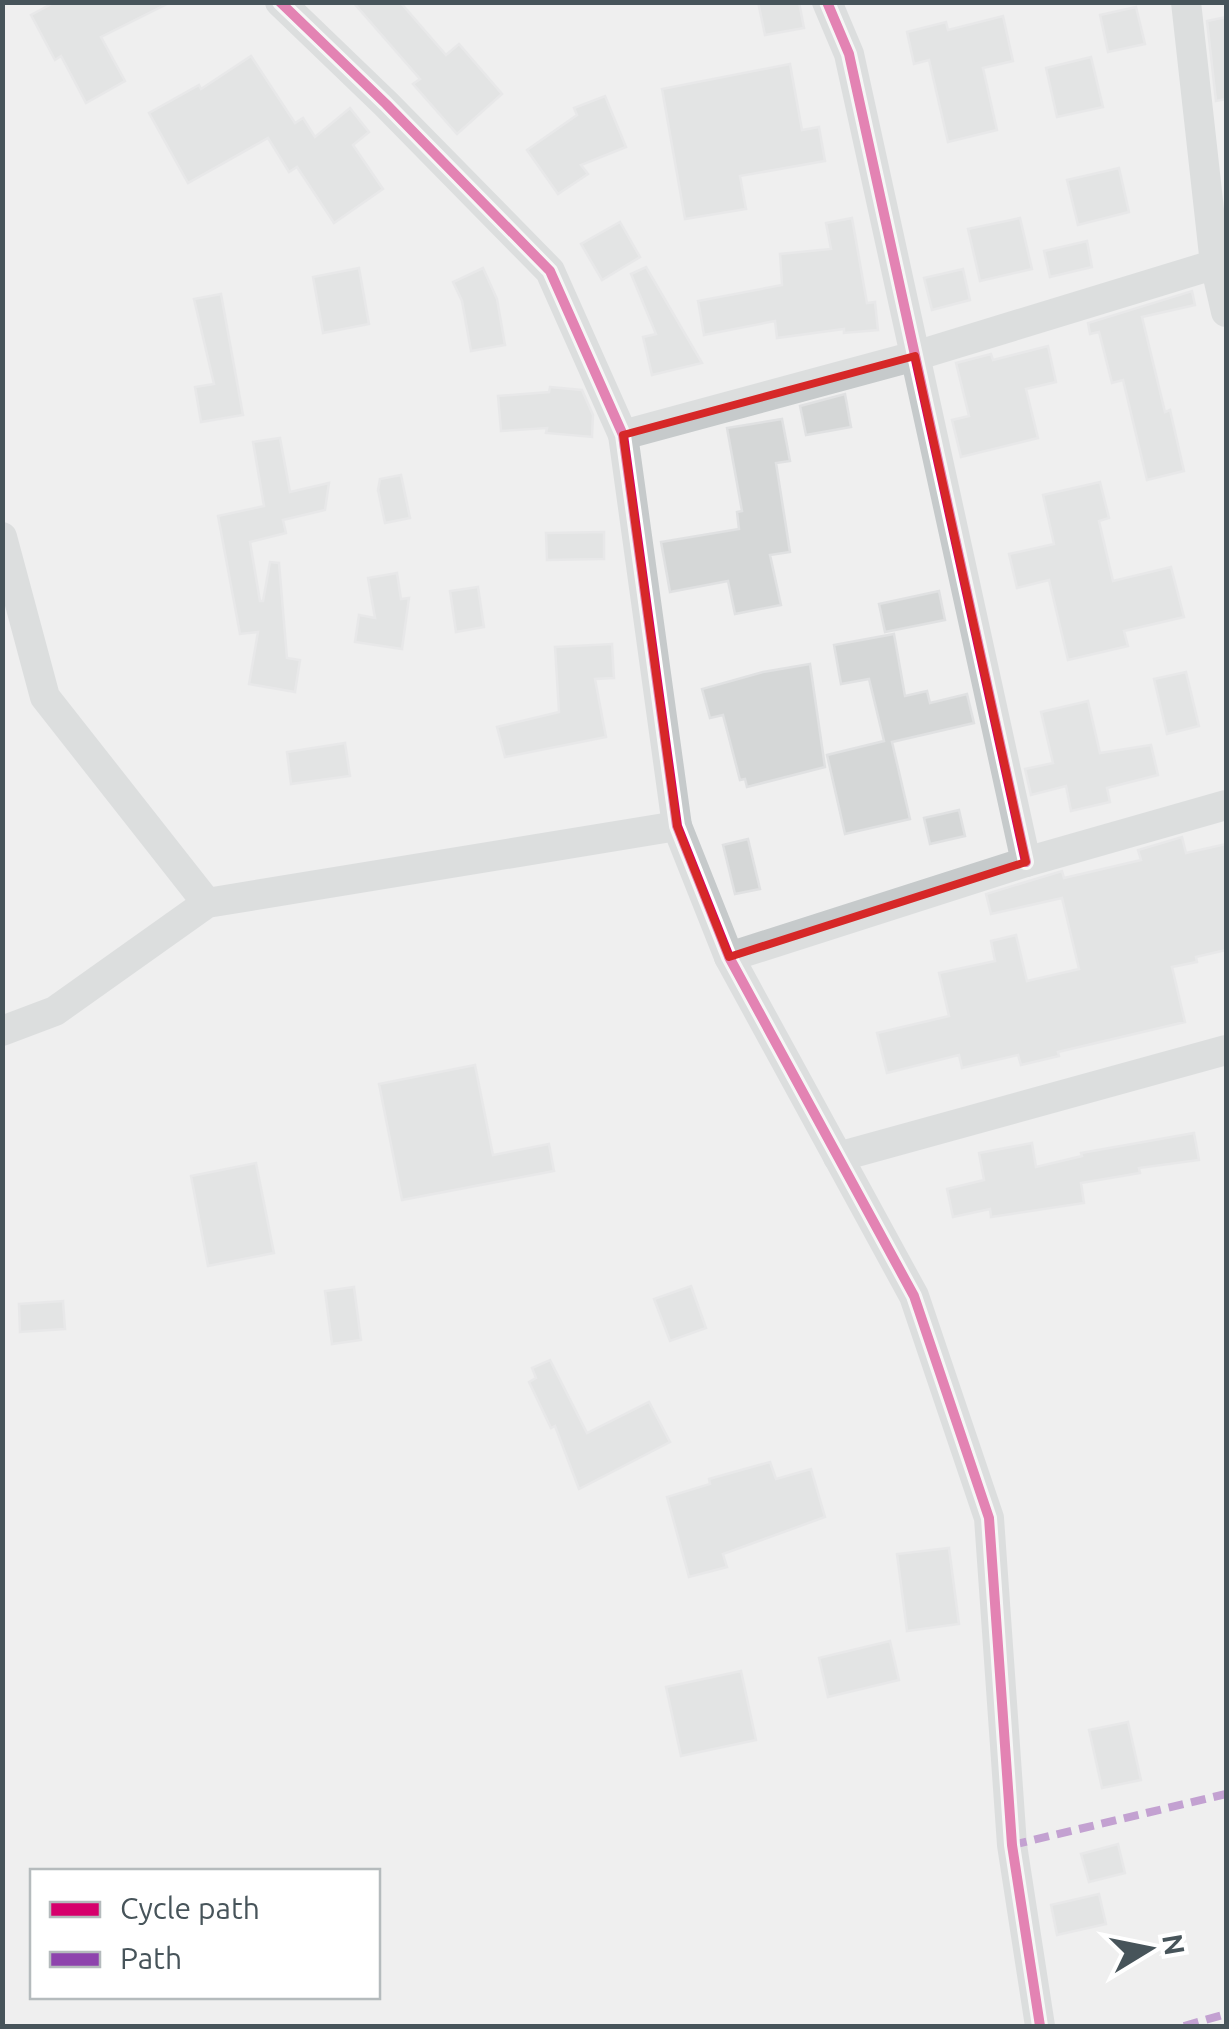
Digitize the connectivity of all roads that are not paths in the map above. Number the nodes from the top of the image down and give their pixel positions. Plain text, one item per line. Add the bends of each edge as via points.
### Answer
1 (280, 2) edge
2 (827, 2) edge
3 (1186, 2) edge
4 (1221, 262) edge
5 (1226, 312) edge
6 (915, 356) junction
7 (622, 435) junction
8 (2, 538) edge
9 (1226, 805) edge
10 (677, 826) junction
11 (1026, 862) junction
12 (207, 903) junction
13 (729, 957) junction
14 (2, 1031) edge
15 (1226, 1050) edge
16 (838, 1156) junction
17 (1040, 2026) edge

1 - 7 street via 550,271
2 - 6 street via 849,54
3 - 4 street
4 - 5 street
4 - 6 street
6 - 7 street
6 - 11 street
7 - 10 street
8 - 12 street via 45,697
9 - 11 street
10 - 12 street
10 - 13 street
11 - 13 street
12 - 14 street via 55,1011
13 - 16 street
15 - 16 street
16 - 17 street via 914,1296 989,1518 1012,1845

